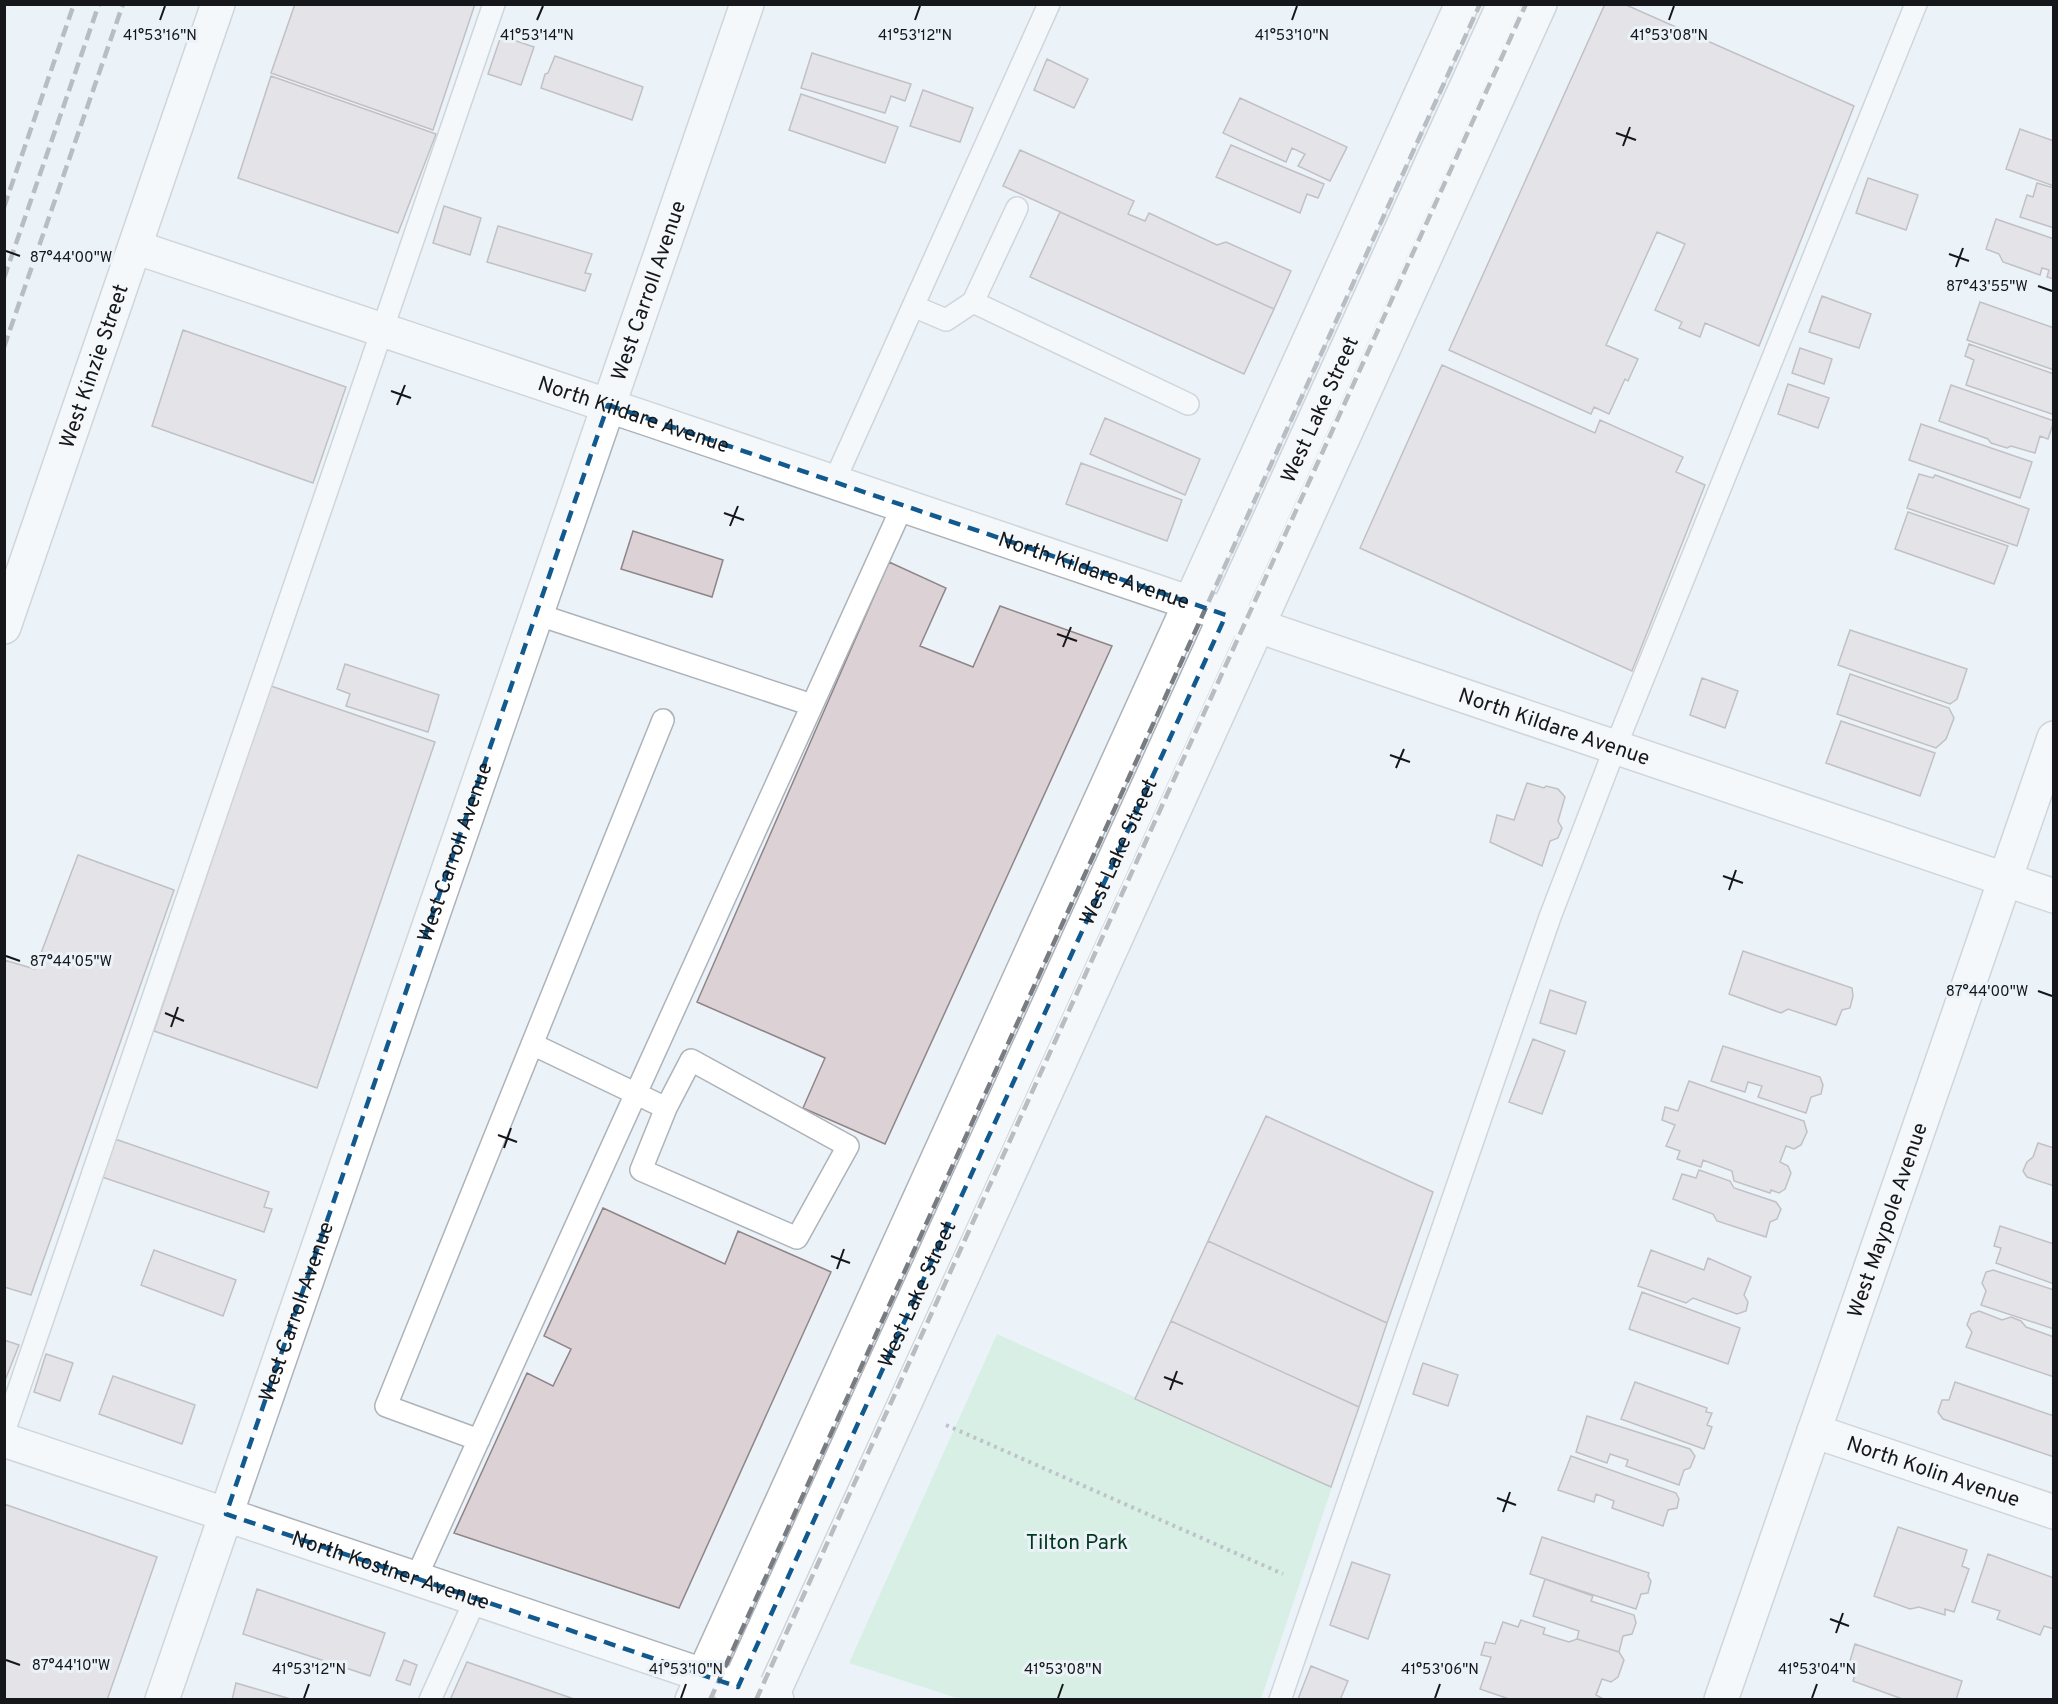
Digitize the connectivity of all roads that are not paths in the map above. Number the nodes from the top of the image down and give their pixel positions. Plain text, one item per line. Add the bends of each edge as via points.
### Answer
1 (218, 4) edge
2 (494, 4) edge
3 (747, 4) edge
4 (1049, 4) edge
5 (1462, 4) edge
6 (1504, 4) edge
7 (1540, 4) edge
8 (1916, 4) edge
9 (1017, 208) dead end
10 (135, 247) junction
11 (973, 302) junction
12 (913, 306) junction
13 (383, 330) junction
14 (1188, 404) dead end
15 (608, 405) junction
16 (834, 482) junction
17 (903, 505) junction
18 (1191, 603) junction
19 (536, 614) junction
20 (1226, 615) junction
21 (1258, 626) junction
22 (4, 627) edge
23 (812, 705) junction
24 (663, 720) dead end
25 (2054, 738) edge
26 (1615, 748) junction
27 (2004, 880) junction
28 (2054, 897) edge
29 (532, 1044) junction
30 (636, 1094) junction
31 (666, 1108) junction
32 (1814, 1431) junction
33 (4, 1432) edge
34 (4, 1440) edge
35 (479, 1440) junction
36 (2054, 1512) edge
37 (226, 1514) junction
38 (416, 1578) junction
39 (476, 1598) junction
40 (698, 1688) edge
41 (735, 1693) edge
42 (773, 1699) edge
43 (162, 1700) edge
44 (430, 1700) edge
45 (1280, 1700) edge
46 (1721, 1700) edge

1 - 10 street, West Kinzie Street
2 - 13 lane
3 - 15 street, West Carroll Avenue
4 - 12 lane
5 - 18 street, West Lake Street
6 - 20 street, West Lake Street
7 - 21 street, West Lake Street
8 - 26 lane
9 - 11 lane
10 - 13 street, North Kildare Avenue
10 - 22 street, West Kinzie Street
11 - 12 lane via 946,320
11 - 14 lane
12 - 16 lane
13 - 15 street, North Kildare Avenue
13 - 33 lane
15 - 16 street, North Kildare Avenue
15 - 19 street, West Carroll Avenue
16 - 17 street, North Kildare Avenue
17 - 18 street, North Kildare Avenue
17 - 23 lane
18 - 20 street, North Kildare Avenue
18 - 40 street, West Lake Street
19 - 23 lane
19 - 37 street, West Carroll Avenue
20 - 21 street, North Kildare Avenue
20 - 41 street, West Lake Street
21 - 26 street, North Kildare Avenue
21 - 42 street, West Lake Street
23 - 30 lane
24 - 29 lane
25 - 27 street, West Maypole Avenue
26 - 27 street, North Kildare Avenue
26 - 45 lane via 1550,917
27 - 28 street, North Kildare Avenue
27 - 32 street, West Maypole Avenue
29 - 30 lane
29 - 35 lane via 386,1406
30 - 31 lane
30 - 35 lane
31 - 31 lane via 641,1170 797,1238 848,1146 691,1060
32 - 36 street, North Kolin Avenue
32 - 46 street, West Maypole Avenue
34 - 37 street, North Kostner Avenue
35 - 38 lane
37 - 38 street, North Kostner Avenue
37 - 43 street, West Carroll Avenue
38 - 39 street, North Kostner Avenue
39 - 40 street, North Kostner Avenue
39 - 44 lane
40 - 41 street, North Kostner Avenue
41 - 42 street, North Kostner Avenue

